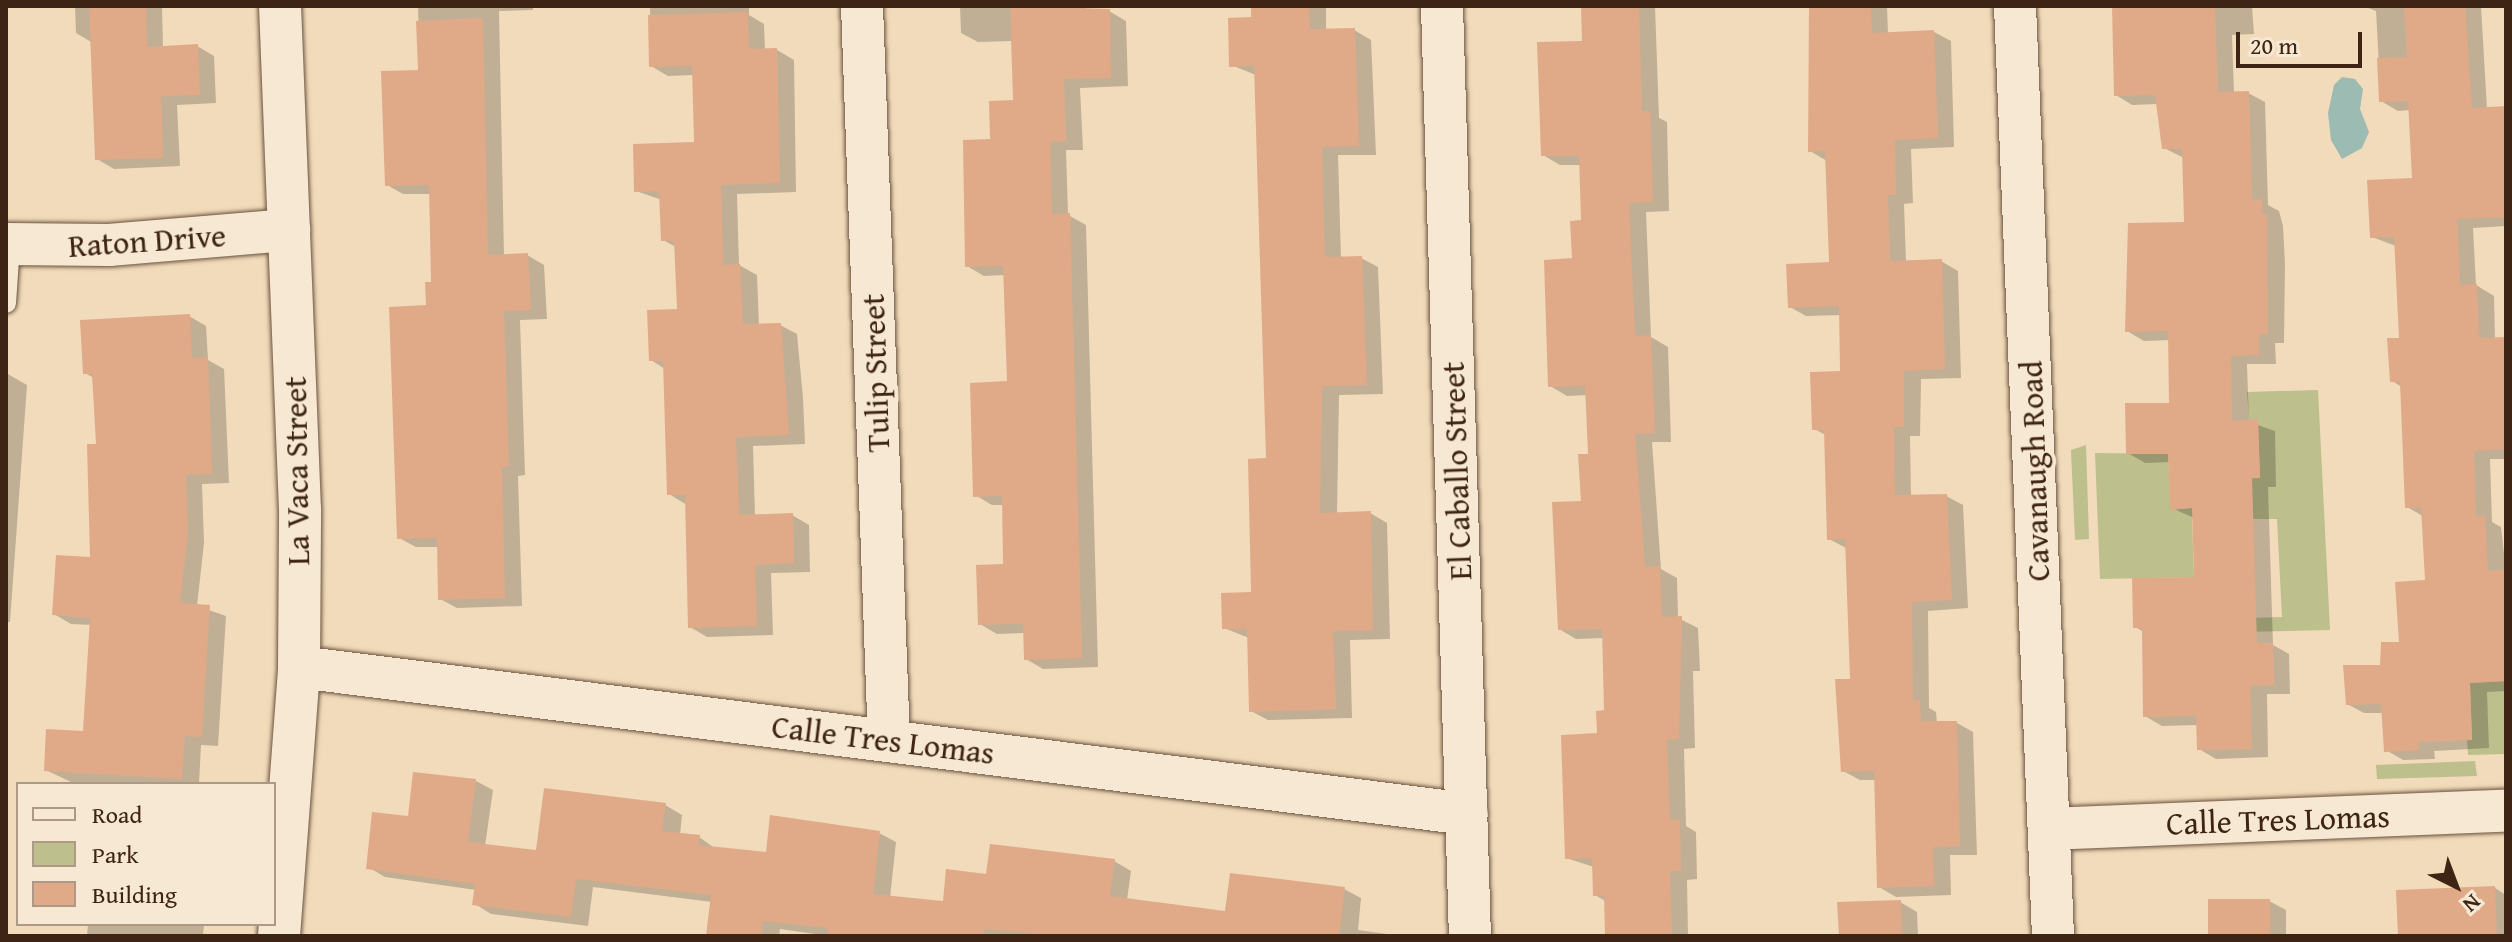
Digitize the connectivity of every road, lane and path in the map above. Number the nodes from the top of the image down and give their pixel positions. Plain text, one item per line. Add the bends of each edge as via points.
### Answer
1 (280, 6) edge
2 (862, 6) edge
3 (1442, 6) edge
4 (2015, 6) edge
5 (289, 230) junction
6 (8, 244) edge
7 (6, 303) edge
8 (299, 667) junction
9 (889, 741) junction
10 (2506, 811) edge
11 (1467, 814) junction
12 (2050, 829) junction
13 (279, 936) edge
14 (1470, 936) edge
15 (2053, 936) edge

1 - 5 street, La Vaca Street
2 - 9 street, Tulip Street
3 - 11 street, El Caballo Street
4 - 12 street, Cavanaugh Road
5 - 6 street, Raton Drive via 109,245
5 - 8 street, La Vaca Street via 300,510
6 - 7 lane
8 - 9 street, Calle Tres Lomas
8 - 13 street, La Vaca Street
9 - 11 street, Calle Tres Lomas
10 - 12 street, Calle Tres Lomas
11 - 14 street, El Caballo Street
12 - 15 street, Cavanaugh Road

